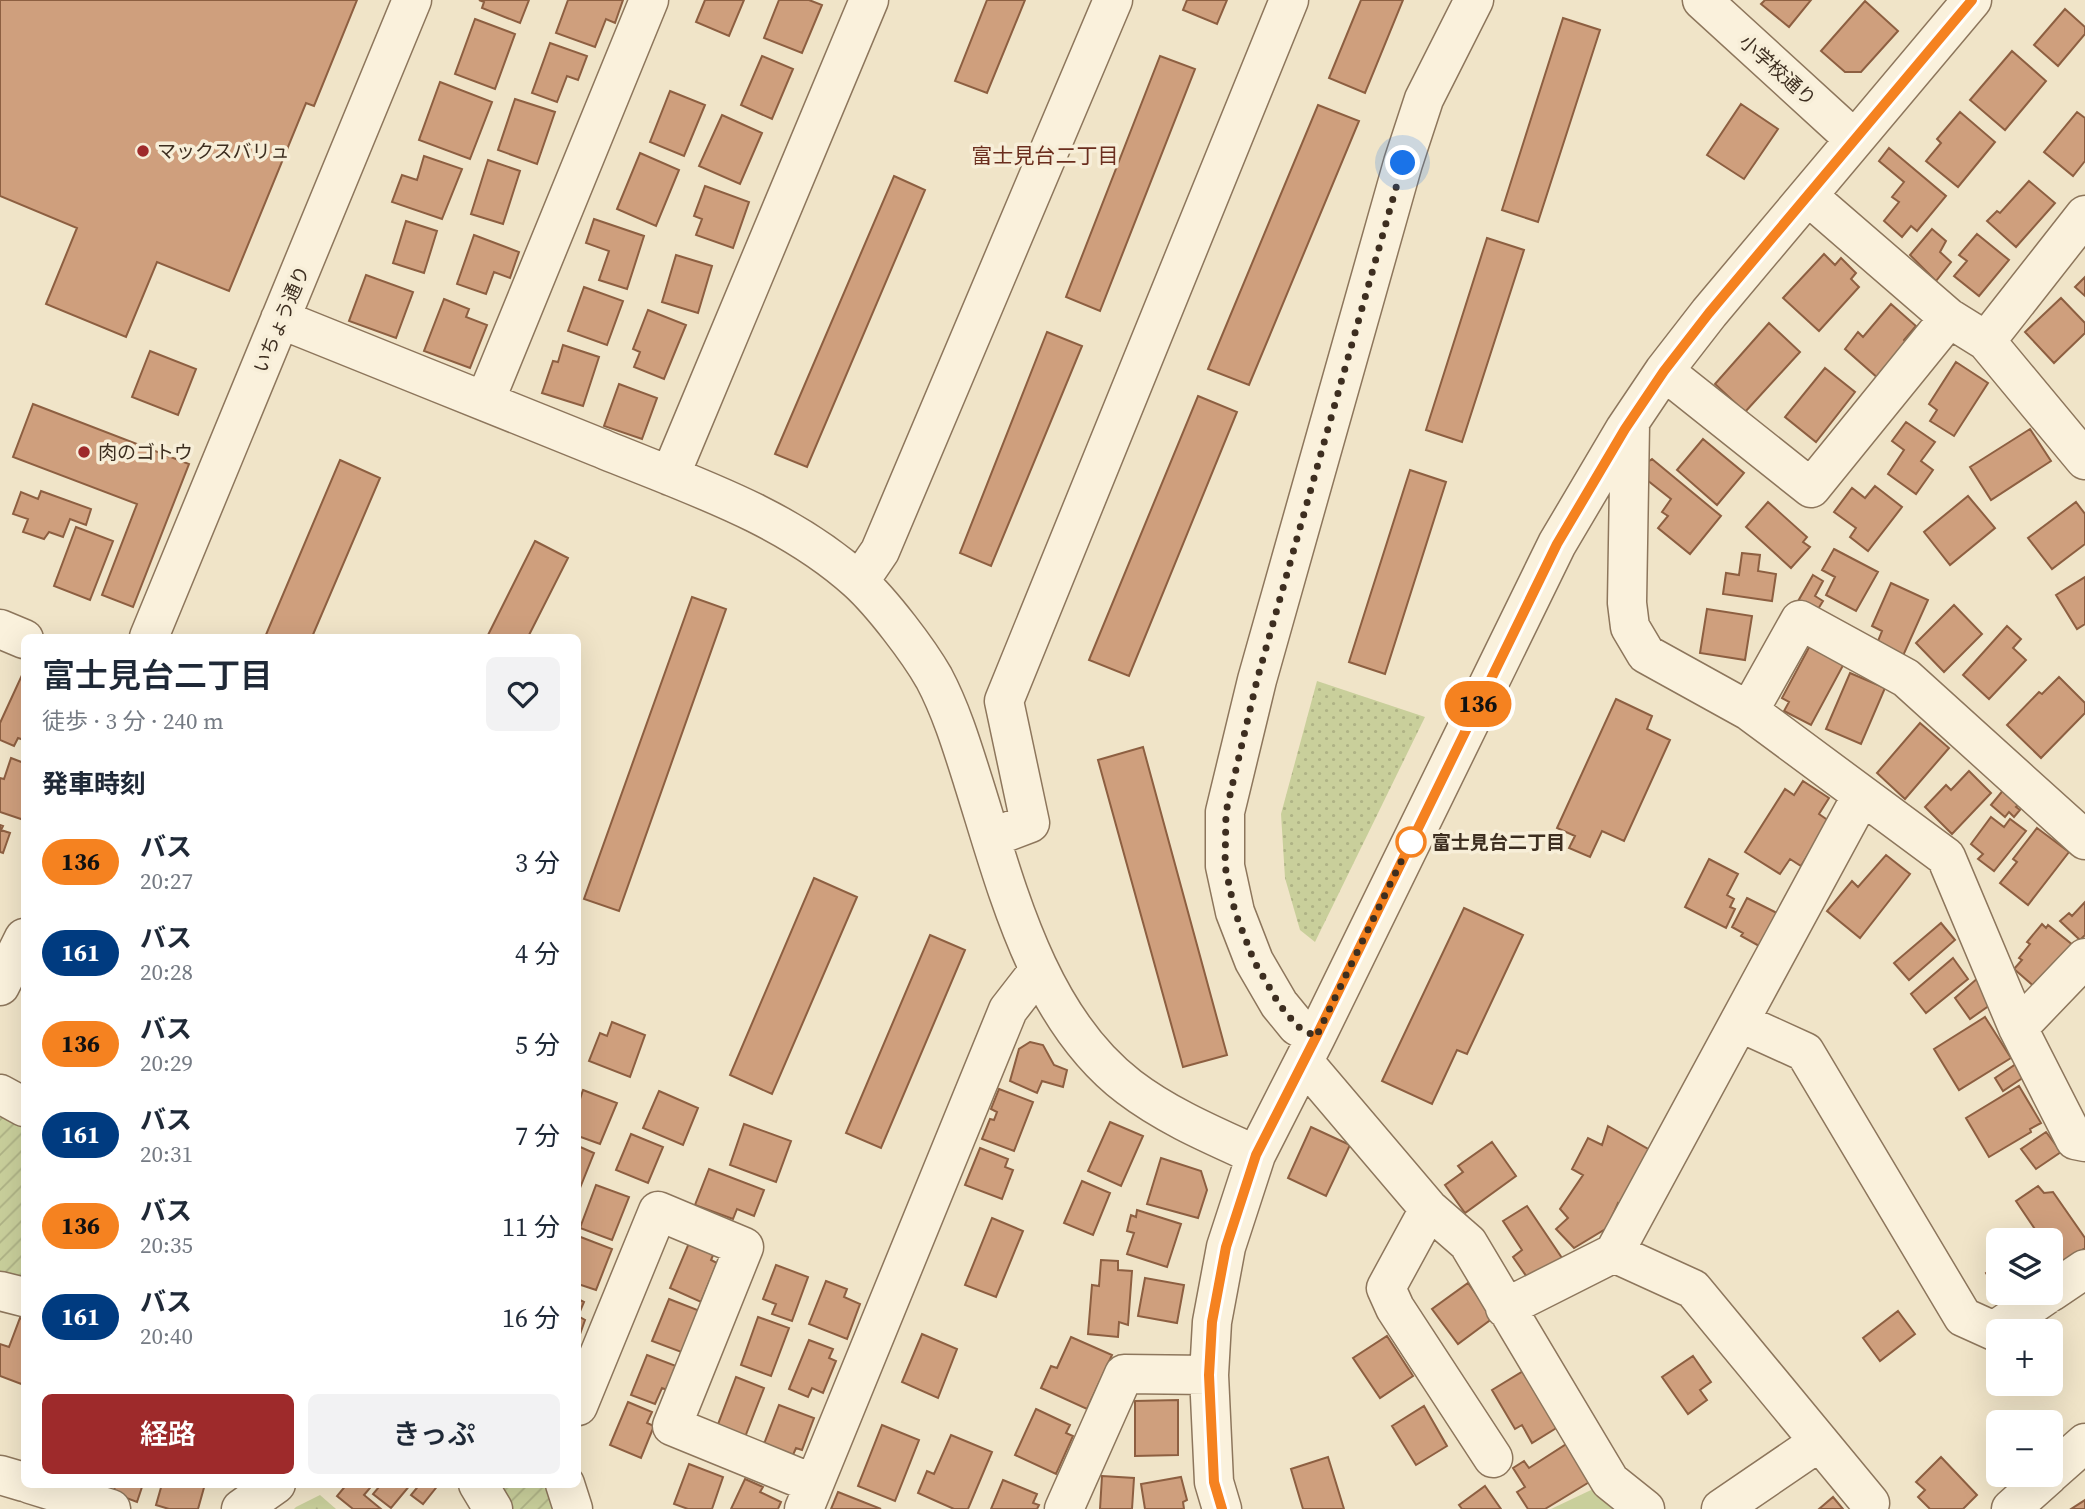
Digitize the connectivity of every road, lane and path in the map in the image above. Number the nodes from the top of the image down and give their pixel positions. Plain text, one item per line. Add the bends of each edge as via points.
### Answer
1 (412, 0) edge
2 (649, 0) edge
3 (869, 0) edge
4 (1113, 0) edge
5 (1289, 0) edge
6 (1474, 0) edge
7 (1702, 0) edge
8 (1972, 0) edge
9 (1854, 139) junction
10 (1808, 196) junction
11 (2085, 215) edge
12 (1949, 318) junction
13 (280, 319) junction
14 (1986, 341) junction
15 (1664, 371) junction
16 (485, 401) junction
17 (1630, 422) junction
18 (2085, 460) edge
19 (670, 476) junction
20 (859, 582) junction
21 (0, 629) edge
22 (150, 634) edge
23 (21, 638) edge
24 (1749, 711) junction
25 (1863, 795) junction
26 (991, 838) junction
27 (2085, 840) edge
28 (21, 944) edge
29 (2085, 958) edge
30 (1039, 970) junction
31 (0, 986) edge
32 (1739, 1022) junction
33 (2018, 1028) junction
34 (1310, 1049) junction
35 (0, 1094) edge
36 (21, 1105) edge
37 (2082, 1148) edge
38 (1256, 1155) junction
39 (1429, 1209) junction
40 (1614, 1254) junction
41 (2085, 1269) edge
42 (2063, 1284) edge
43 (0, 1291) edge
44 (21, 1296) edge
45 (2033, 1305) edge
46 (1506, 1308) junction
47 (1209, 1375) junction
48 (581, 1399) edge
49 (1819, 1442) junction
50 (2085, 1443) edge
51 (1493, 1458) dead end
52 (2063, 1462) edge
53 (0, 1475) edge
54 (21, 1481) edge
55 (2036, 1487) edge
56 (43, 1488) edge
57 (270, 1488) edge
58 (480, 1488) edge
59 (566, 1488) edge
60 (809, 1497) edge
61 (1870, 1503) dead end
62 (111, 1509) edge
63 (241, 1509) edge
64 (493, 1509) edge
65 (573, 1509) edge
66 (1064, 1509) edge
67 (1222, 1509) edge
68 (1645, 1509) edge
69 (1721, 1509) edge
70 (2011, 1509) edge

1 - 13 street, いちょう通り
2 - 16 street
3 - 19 street
4 - 20 street via 880,551
5 - 26 street via 1004,701 1030,823
6 - 34 street via 1424,99 1403,163 1257,680 1226,812 1225,866 1235,912 1254,961
7 - 9 street, 小学校通り
8 - 9 street
9 - 10 street
10 - 12 street
10 - 15 street
11 - 14 street
12 - 14 street
12 - 15 street via 1811,488
13 - 16 street
13 - 22 street, いちょう通り
14 - 18 street
15 - 17 street
16 - 19 street
17 - 24 street via 1630,627 1646,654
17 - 34 street via 1557,544
19 - 20 street via 802,538
20 - 26 street via 906,636 934,678 954,723
21 - 23 street
24 - 25 street
24 - 27 street via 1800,620 1906,678
25 - 32 street
25 - 33 street via 1946,857
26 - 30 street
28 - 31 street
29 - 33 street
30 - 38 street via 1070,1024 1128,1087 1173,1115
30 - 60 street via 1007,1010
32 - 40 street
32 - 45 street via 1805,1052 1963,1317 1994,1332
33 - 37 street
34 - 38 street
34 - 39 street
35 - 36 street
38 - 47 street via 1226,1247 1212,1322
39 - 46 street via 1468,1243
39 - 51 street via 1386,1288
40 - 46 street
40 - 49 street via 1693,1289
41 - 42 street
43 - 44 street
46 - 68 street via 1609,1481
47 - 66 street via 1124,1374
47 - 67 street via 1214,1482
48 - 60 street via 658,1211 744,1247 672,1426
49 - 61 street
49 - 69 street
50 - 52 street
53 - 54 street
55 - 70 street
56 - 62 street
57 - 63 street
58 - 64 street
59 - 65 street

